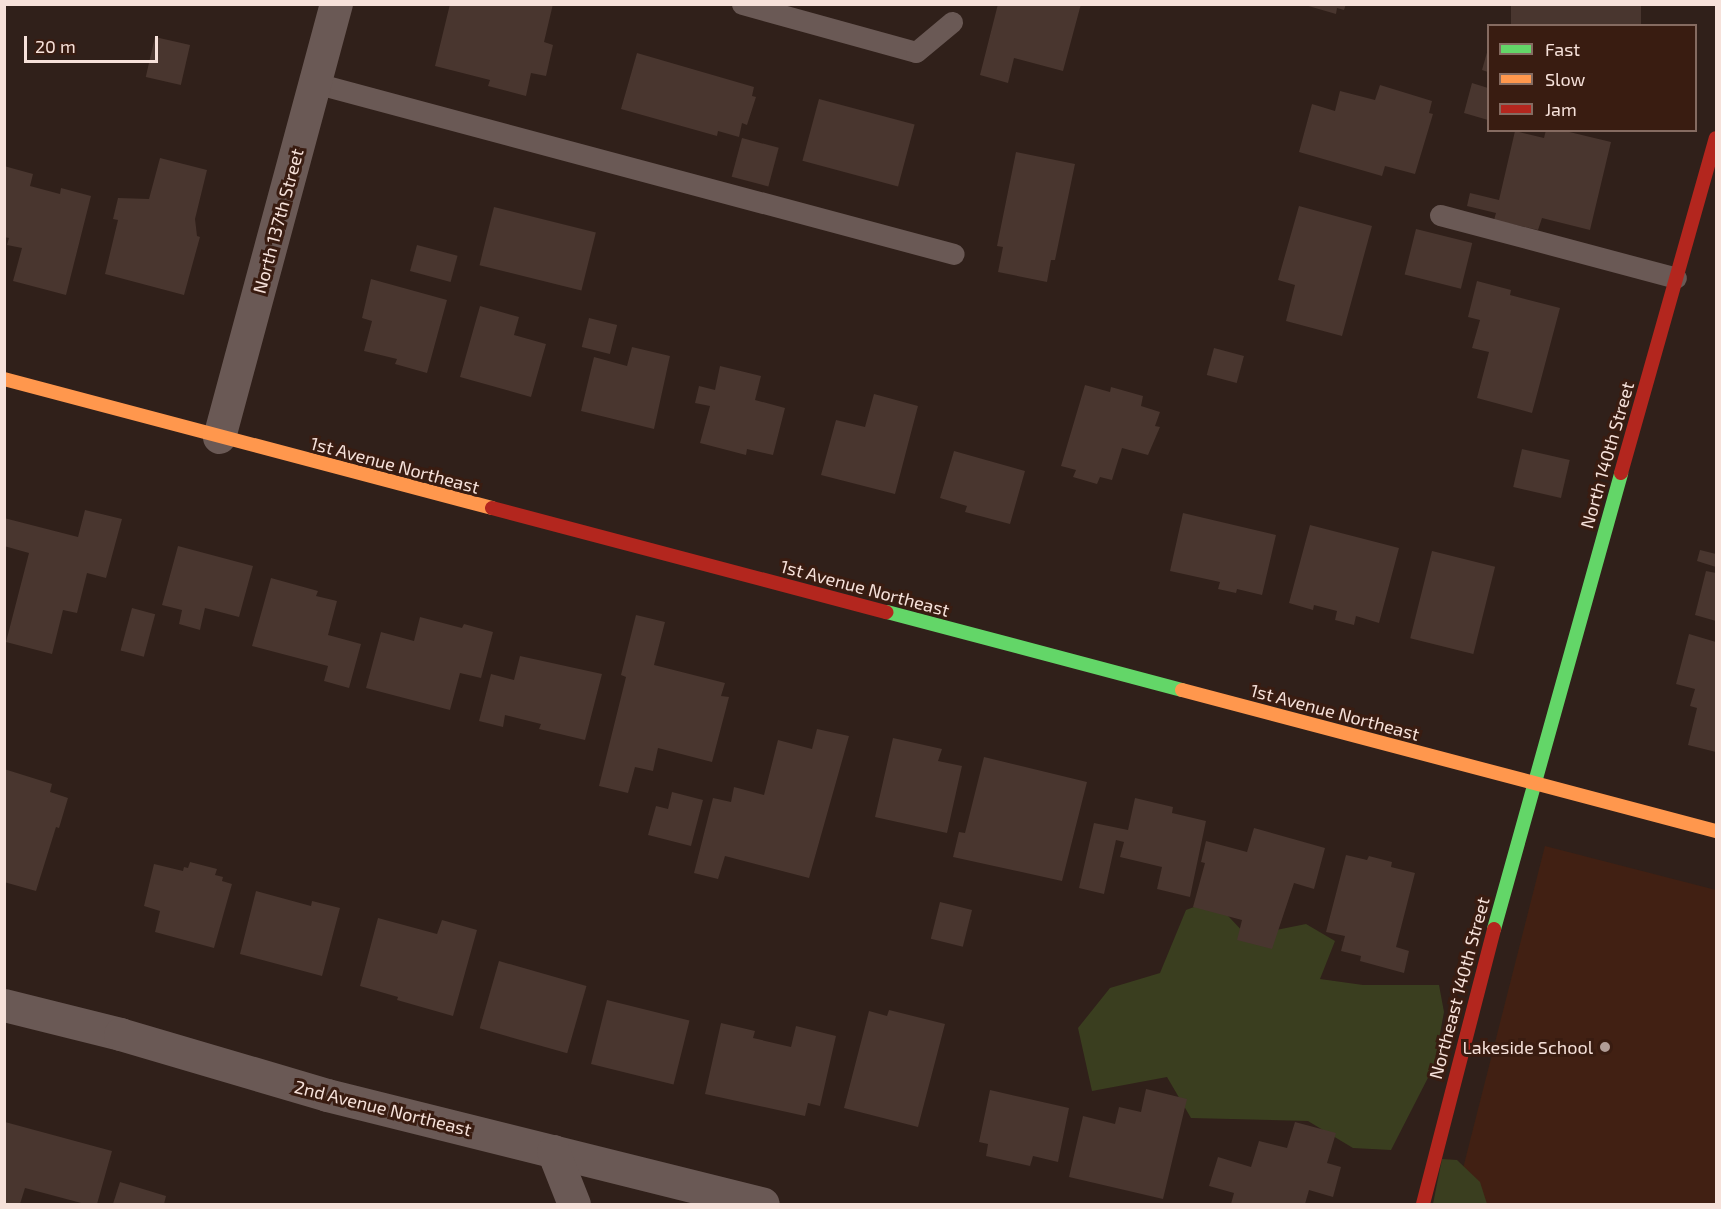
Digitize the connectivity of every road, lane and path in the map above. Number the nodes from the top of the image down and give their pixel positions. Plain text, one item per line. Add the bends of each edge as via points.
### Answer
1 (336, 4) edge
2 (741, 4) edge
3 (952, 22) dead end
4 (315, 83) junction
5 (1716, 138) edge
6 (1440, 215) dead end
7 (954, 254) dead end
8 (1676, 279) junction
9 (4, 379) edge
10 (219, 437) junction
11 (1533, 782) junction
12 (1716, 831) edge
13 (4, 1005) edge
14 (553, 1151) junction
15 (574, 1204) edge
16 (763, 1204) edge
17 (1423, 1204) edge

1 - 4 street, North 137th Street
2 - 3 lane via 916,52
4 - 7 lane
4 - 10 street, North 137th Street
5 - 8 street, North 140th Street
6 - 8 lane
8 - 11 street, North 140th Street
9 - 10 street, 1st Avenue Northeast
10 - 11 street, 1st Avenue Northeast
11 - 12 street, 1st Avenue Northeast
11 - 17 street, Northeast 140th Street
13 - 14 street, 2nd Avenue Northeast via 120,1034 327,1095
14 - 15 street
14 - 16 street, 2nd Avenue Northeast

